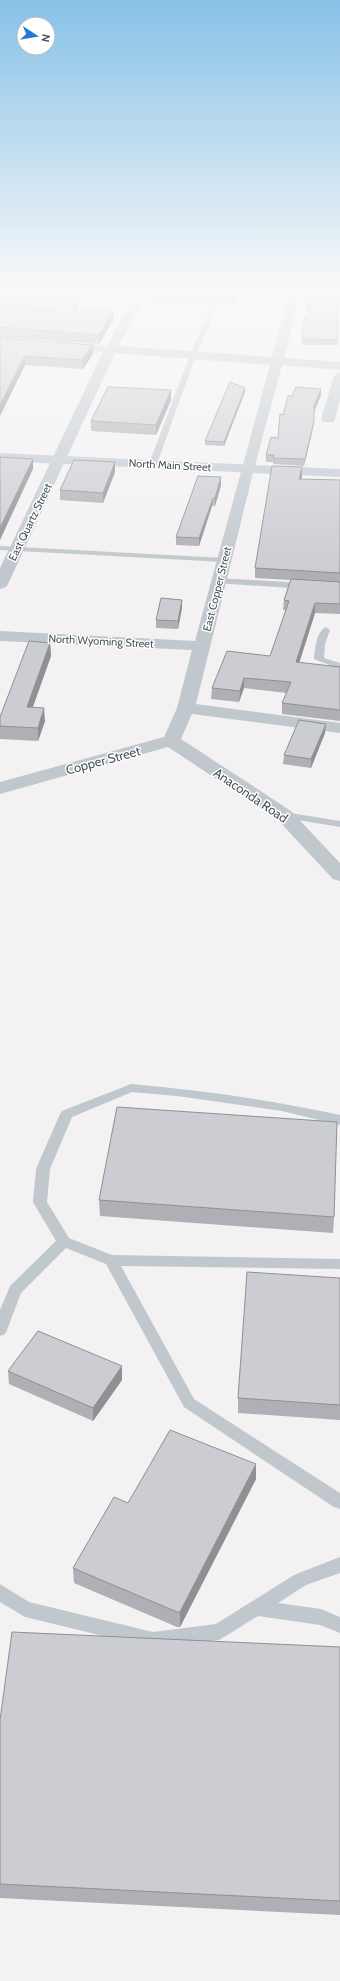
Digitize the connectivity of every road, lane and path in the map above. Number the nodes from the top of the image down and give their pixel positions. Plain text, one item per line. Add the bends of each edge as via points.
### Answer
1 (95, 383) edge
2 (183, 383) edge
3 (271, 383) edge
4 (338, 383) edge
5 (328, 419) dead end
6 (0, 457) edge
7 (60, 460) junction
8 (154, 464) junction
9 (247, 469) junction
10 (340, 473) edge
11 (0, 548) edge
12 (17, 549) junction
13 (224, 560) junction
14 (218, 582) junction
15 (0, 584) edge
16 (317, 586) edge
17 (326, 630) dead end
18 (0, 636) edge
19 (202, 646) junction
20 (340, 666) edge
21 (186, 708) junction
22 (340, 728) edge
23 (170, 741) junction
24 (0, 788) edge
25 (284, 815) junction
26 (340, 824) edge
27 (340, 875) edge
28 (340, 1120) edge
29 (64, 1242) junction
30 (112, 1260) junction
31 (340, 1264) edge
32 (0, 1330) edge
33 (340, 1502) edge
34 (340, 1565) edge
35 (0, 1592) edge
36 (256, 1608) junction
37 (340, 1625) edge

1 - 7 street, East Quartz Street
2 - 8 lane
3 - 9 street, East Copper Street
4 - 5 street
6 - 7 main road, North Main Street
7 - 8 main road, North Main Street
7 - 12 street, East Quartz Street
8 - 9 main road, North Main Street
9 - 10 main road, North Main Street
9 - 13 street, East Copper Street
11 - 12 lane
12 - 13 lane
12 - 15 street, East Quartz Street
13 - 14 street, East Copper Street
14 - 16 lane
14 - 19 street, East Copper Street
17 - 20 lane via 320,644 319,659
18 - 19 street, North Wyoming Street
19 - 21 street, East Copper Street
21 - 22 street
21 - 23 street
23 - 24 street, Copper Street
23 - 25 street, Anaconda Road
25 - 26 lane
25 - 27 street, Anaconda Road
28 - 29 lane via 282,1107 131,1088 67,1114 43,1169 40,1202
29 - 30 lane
29 - 32 lane via 15,1290
30 - 31 lane
30 - 33 lane via 189,1403
34 - 36 lane via 300,1580
35 - 36 lane via 25,1609 153,1640 219,1632
36 - 37 lane via 321,1617

